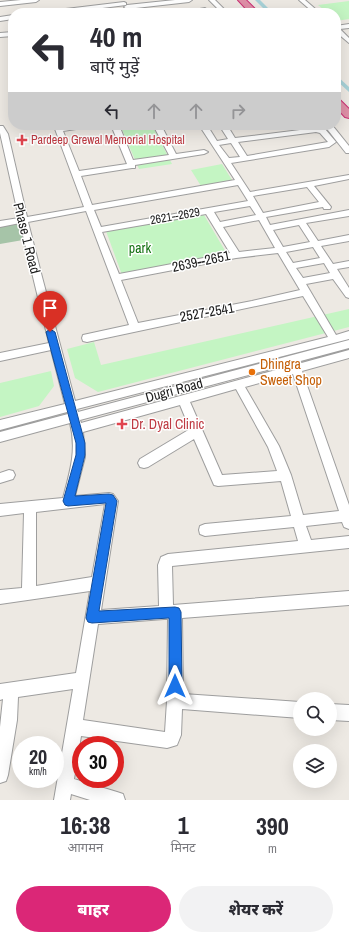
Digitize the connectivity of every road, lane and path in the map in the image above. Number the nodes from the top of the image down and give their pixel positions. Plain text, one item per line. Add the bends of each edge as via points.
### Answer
1 (36, 0) edge
2 (87, 0) edge
3 (189, 0) edge
4 (212, 0) edge
5 (237, 0) edge
6 (242, 0) edge
7 (296, 0) edge
8 (305, 0) edge
9 (6, 2) edge
10 (157, 2) edge
11 (0, 4) edge
12 (124, 4) edge
13 (91, 8) joint
14 (220, 8) edge
15 (245, 8) edge
16 (250, 8) edge
17 (305, 8) edge
18 (312, 8) edge
19 (341, 34) edge
20 (341, 40) edge
21 (349, 41) edge
22 (349, 47) edge
23 (341, 101) edge
24 (341, 107) edge
25 (349, 109) edge
26 (349, 115) edge
27 (0, 128) edge
28 (58, 130) edge
29 (117, 130) edge
30 (160, 130) edge
31 (206, 130) edge
32 (228, 130) edge
33 (332, 130) edge
34 (234, 141) junction
35 (341, 142) junction
36 (215, 144) junction
37 (331, 144) junction
38 (349, 151) edge
39 (204, 152) dead end
40 (173, 155) junction
41 (245, 158) junction
42 (226, 162) junction
43 (131, 164) junction
44 (76, 174) junction
45 (349, 177) edge
46 (240, 182) junction
47 (309, 184) junction
48 (248, 195) junction
49 (252, 203) junction
50 (324, 204) junction
51 (89, 208) junction
52 (209, 211) junction
53 (349, 213) edge
54 (261, 216) junction
55 (333, 216) junction
56 (23, 220) junction
57 (301, 222) junction
58 (0, 224) edge
59 (218, 225) junction
60 (267, 228) junction
61 (98, 230) junction
62 (349, 238) edge
63 (316, 244) junction
64 (281, 250) junction
65 (236, 255) junction
66 (349, 264) edge
67 (290, 266) junction
68 (331, 267) junction
69 (116, 278) junction
70 (300, 282) junction
71 (306, 292) junction
72 (349, 295) edge
73 (134, 326) junction
74 (349, 335) edge
75 (86, 338) dead end
76 (334, 339) junction
77 (54, 346) junction
78 (348, 353) edge
79 (0, 355) edge
80 (296, 368) junction
81 (238, 384) junction
82 (183, 399) junction
83 (72, 412) junction
84 (0, 425) edge
85 (77, 429) junction
86 (197, 432) junction
87 (0, 437) edge
88 (144, 463) dead end
89 (285, 475) junction
90 (68, 501) junction
91 (30, 506) junction
92 (0, 510) edge
93 (348, 520) edge
94 (299, 521) junction
95 (206, 530) dead end
96 (349, 542) edge
97 (306, 546) junction
98 (98, 583) junction
99 (29, 594) junction
100 (0, 597) edge
101 (349, 598) edge
102 (171, 612) junction
103 (92, 618) junction
104 (81, 680) junction
105 (5, 691) edge
106 (175, 701) junction
107 (293, 709) edge
108 (337, 712) edge
109 (349, 713) edge
110 (74, 727) junction
111 (0, 775) edge
112 (63, 792) edge
113 (117, 800) edge

1 - 9 street
2 - 13 street
3 - 10 street
4 - 14 street
5 - 15 highway
6 - 16 highway
7 - 17 street
8 - 18 street
9 - 11 street
10 - 12 street
12 - 13 street
19 - 21 street
20 - 22 street
23 - 25 highway
24 - 26 highway
27 - 56 street, Phase 1 Road via 4,134
28 - 44 street
29 - 43 street
30 - 40 street
31 - 36 street
32 - 34 street
33 - 35 street
34 - 36 street
34 - 37 street via 316,130 322,131
34 - 41 street
35 - 37 street
35 - 38 street
36 - 42 street
37 - 41 street
39 - 40 street
40 - 43 street
41 - 42 street
42 - 46 street
43 - 44 street
44 - 51 street
45 - 47 street
46 - 48 street
46 - 51 street
47 - 48 street
47 - 50 street
48 - 49 street
49 - 52 street, 2621--2629
49 - 54 street
50 - 54 street, 2621--2629
50 - 55 street
51 - 56 street
51 - 61 street
52 - 59 street, 2639--2651
52 - 61 street, 2621--2629
53 - 55 street
54 - 59 street, 2621--2629
54 - 60 street
55 - 57 street
56 - 58 street
56 - 77 street, Phase 1 Road
57 - 60 street
57 - 63 street
59 - 65 street, 2639--2651
60 - 64 street
61 - 69 street
62 - 63 street
63 - 64 street
63 - 68 street
64 - 65 street
64 - 67 street
65 - 69 street, 2639--2651
66 - 68 street
67 - 68 street
67 - 70 street
68 - 70 street
68 - 72 street
69 - 73 street
70 - 71 street
71 - 73 street, 2527-2541 via 281,299
71 - 76 street
73 - 75 street, 2527-2541
74 - 76 street, Dugri Road
76 - 83 street, Dugri Road
77 - 79 street
77 - 83 street, Phase 1 Road
78 - 80 street
78 - 83 street, Dugri Road
80 - 81 street
80 - 93 street
81 - 82 street
81 - 89 street via 273,446
82 - 85 street
82 - 86 street
83 - 84 street, Dugri Road
83 - 85 street, Phase 1 Road
83 - 87 street, Dugri Road
85 - 90 street, Phase 1 Road via 81,443 80,455
86 - 88 street
86 - 89 street via 218,481
89 - 94 street
90 - 91 street
90 - 98 street via 109,498 112,501
91 - 92 street
91 - 99 street
93 - 94 street
94 - 95 street
94 - 97 street
96 - 97 street
97 - 102 street via 168,560 165,565
98 - 99 street
98 - 103 street
99 - 100 street
101 - 102 street
102 - 103 street
102 - 106 street
103 - 104 street
104 - 105 street
104 - 110 street
105 - 111 street via 9,720
106 - 107 street
106 - 110 street via 171,739
108 - 109 street
110 - 112 street
112 - 113 street

